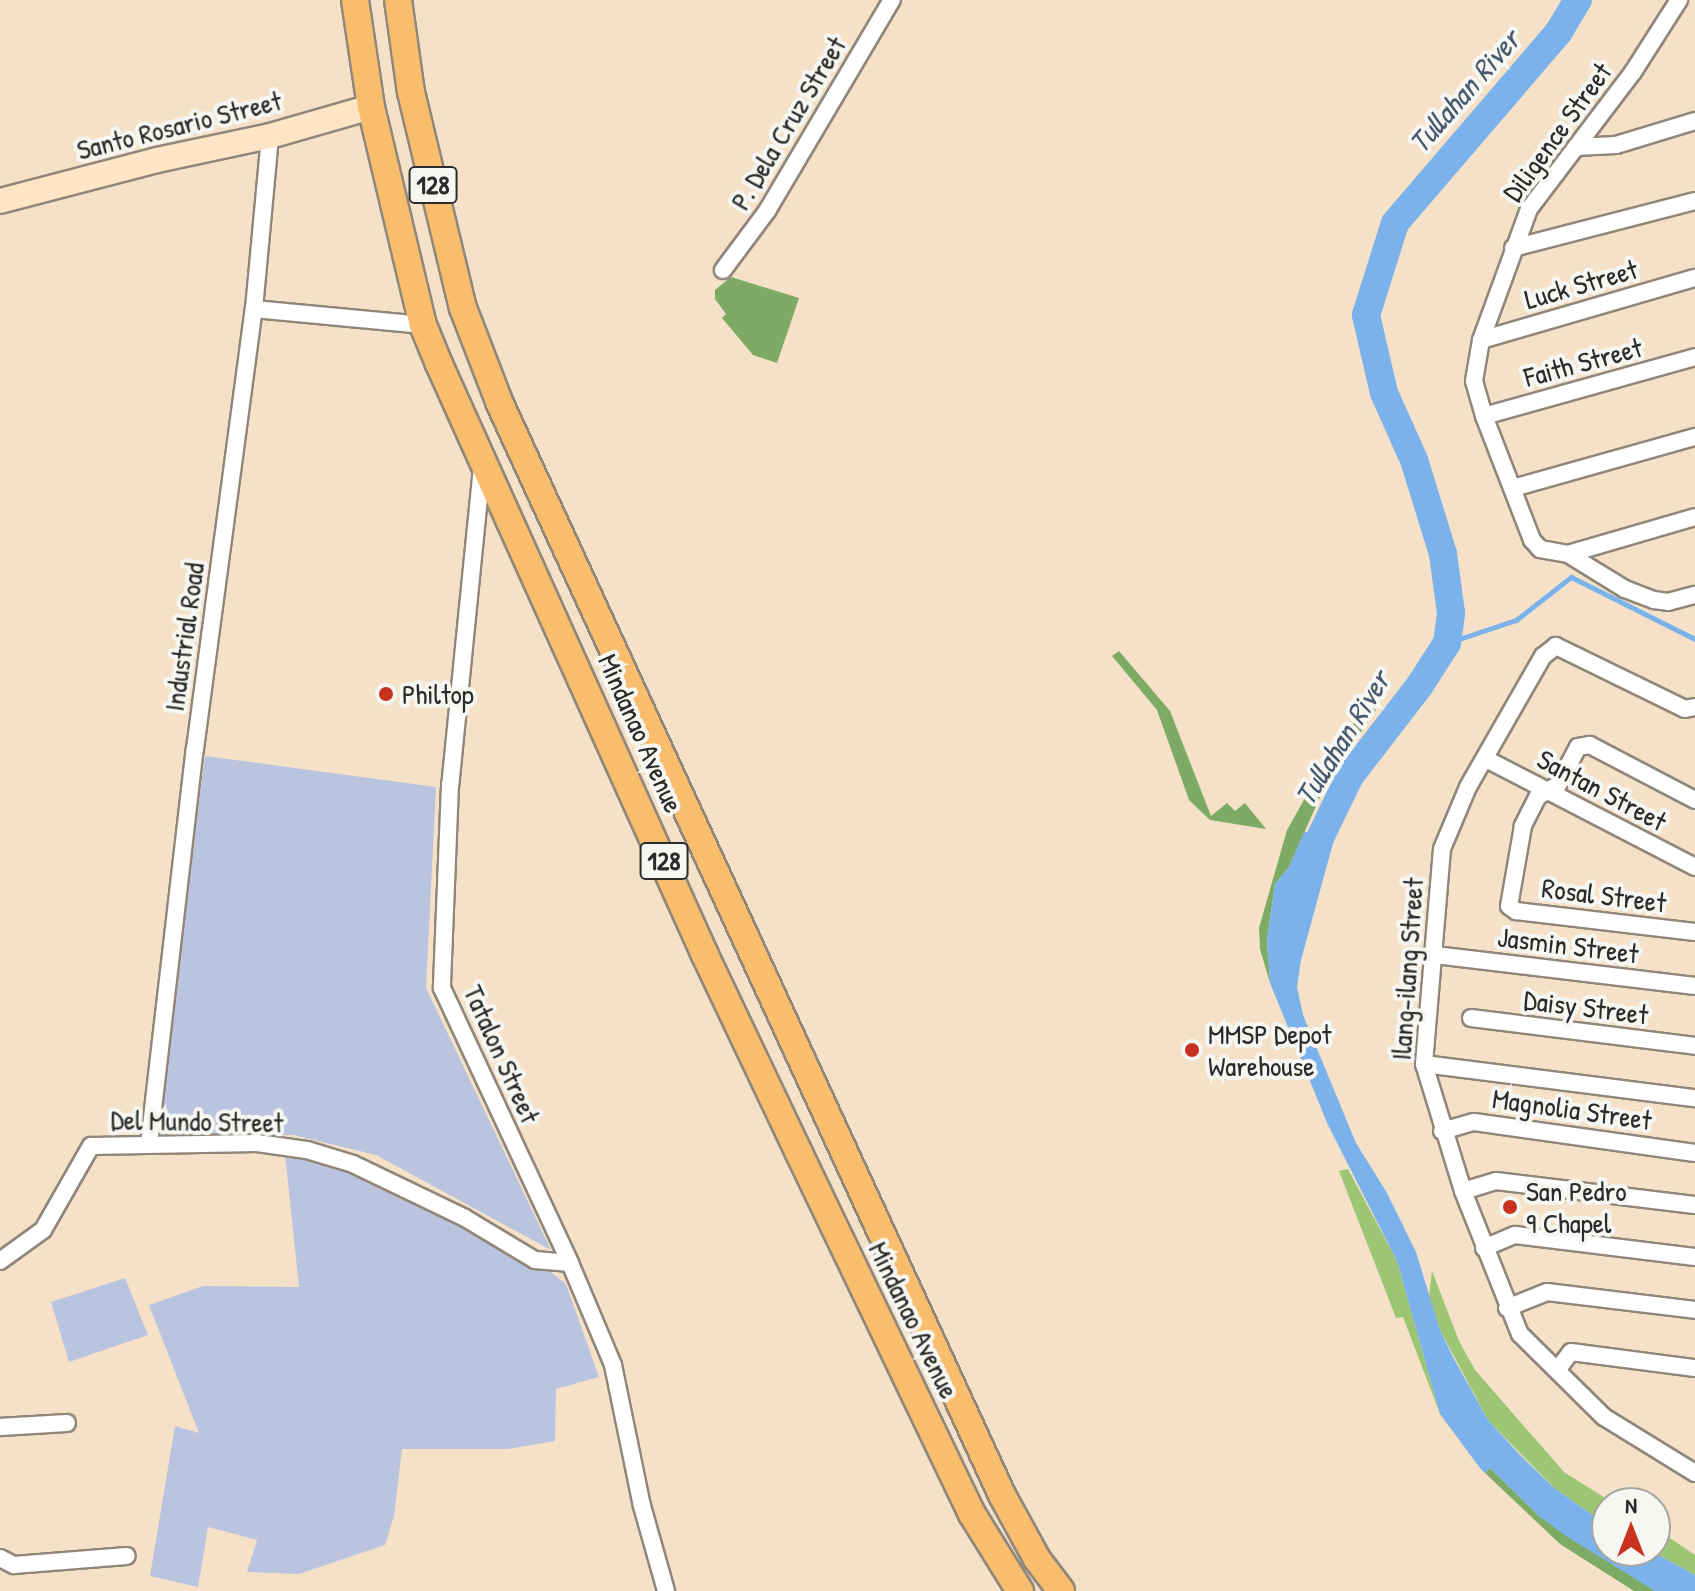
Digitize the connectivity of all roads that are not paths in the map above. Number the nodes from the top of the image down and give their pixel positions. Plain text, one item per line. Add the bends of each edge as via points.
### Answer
1 (355, 0) edge
2 (398, 0) edge
3 (892, 0) edge
4 (1679, 0) edge
5 (371, 107) junction
6 (1695, 121) edge
7 (270, 136) junction
8 (1576, 147) junction
9 (0, 201) edge
10 (1695, 201) edge
11 (1513, 248) junction
12 (723, 270) dead end
13 (1695, 278) edge
14 (254, 309) junction
15 (423, 325) junction
16 (1481, 340) junction
17 (1695, 357) edge
18 (1484, 416) junction
19 (1695, 437) edge
20 (483, 465) junction
21 (1513, 488) junction
22 (1695, 517) edge
23 (1568, 554) junction
24 (1695, 595) edge
25 (1695, 707) edge
26 (1486, 759) junction
27 (1548, 790) junction
28 (1695, 800) edge
29 (1695, 867) edge
30 (1695, 932) edge
31 (1435, 955) junction
32 (1695, 986) edge
33 (1471, 1018) dead end
34 (1695, 1046) edge
35 (1424, 1064) junction
36 (1695, 1098) edge
37 (1442, 1131) junction
38 (149, 1144) junction
39 (1695, 1153) edge
40 (1463, 1191) junction
41 (1695, 1205) edge
42 (1484, 1248) junction
43 (1695, 1257) edge
44 (0, 1261) edge
45 (570, 1263) junction
46 (1507, 1308) junction
47 (1695, 1310) edge
48 (1695, 1368) edge
49 (1558, 1369) junction
50 (67, 1423) dead end
51 (0, 1427) edge
52 (1693, 1468) edge
53 (127, 1556) dead end
54 (0, 1558) edge
55 (666, 1591) edge
56 (1020, 1591) edge
57 (1061, 1591) edge

1 - 5 main road, Mindanao Avenue / 128
2 - 57 main road, Mindanao Avenue / 128 via 411,92 463,308 500,404 990,1470 1031,1549
3 - 12 street, P. Dela Cruz Street via 767,211
4 - 8 street, Diligence Street
5 - 7 street, Santo Rosario Street
5 - 15 main road, Mindanao Avenue / 128
6 - 8 street via 1616,145
7 - 9 street, Santo Rosario Street
7 - 14 street, Industrial Road
8 - 11 street, Diligence Street via 1529,209
10 - 11 street
11 - 16 street, Diligence Street
13 - 16 street, Luck Street
14 - 15 street
14 - 38 street, Industrial Road
15 - 20 main road, Mindanao Avenue / 128
16 - 18 street, Diligence Street via 1474,381
17 - 18 street, Faith Street
18 - 21 street, Diligence Street
19 - 21 street
20 - 45 street, Tatalon Street via 450,785 442,988
20 - 56 main road, Mindanao Avenue / 128 via 805,1168 972,1514
21 - 23 street, Diligence Street via 1532,540 1540,549
22 - 23 street
23 - 24 street, Diligence Street via 1654,600
25 - 26 street, Ilang-ilang Street via 1685,709 1556,646 1543,656
26 - 27 street, Santan Street
26 - 31 street, Ilang-ilang Street via 1442,849
27 - 28 street via 1558,785 1578,747 1590,745
27 - 29 street, Santan Street
27 - 30 street, Rosal Street via 1538,796 1523,826 1509,906
31 - 32 street, Jasmin Street
31 - 35 street, Ilang-ilang Street
33 - 34 street, Daisy Street
35 - 36 street
35 - 37 street, Ilang-ilang Street
37 - 39 street, Magnolia Street via 1474,1122
37 - 40 street, Ilang-ilang Street
38 - 44 street, Del Mundo Street via 91,1146 43,1230
38 - 45 street, Del Mundo Street via 269,1144 332,1156 396,1183 535,1260
40 - 41 street via 1496,1181
40 - 42 street, Ilang-ilang Street
42 - 43 street via 1515,1235
42 - 46 street, Ilang-ilang Street
45 - 55 street, Tatalon Street via 616,1375 642,1506
46 - 47 street via 1547,1292
46 - 49 street, Ilang-ilang Street via 1520,1334
48 - 49 street via 1571,1352
49 - 52 street, Ilang-ilang Street via 1604,1417
50 - 51 street
53 - 54 street via 14,1565

